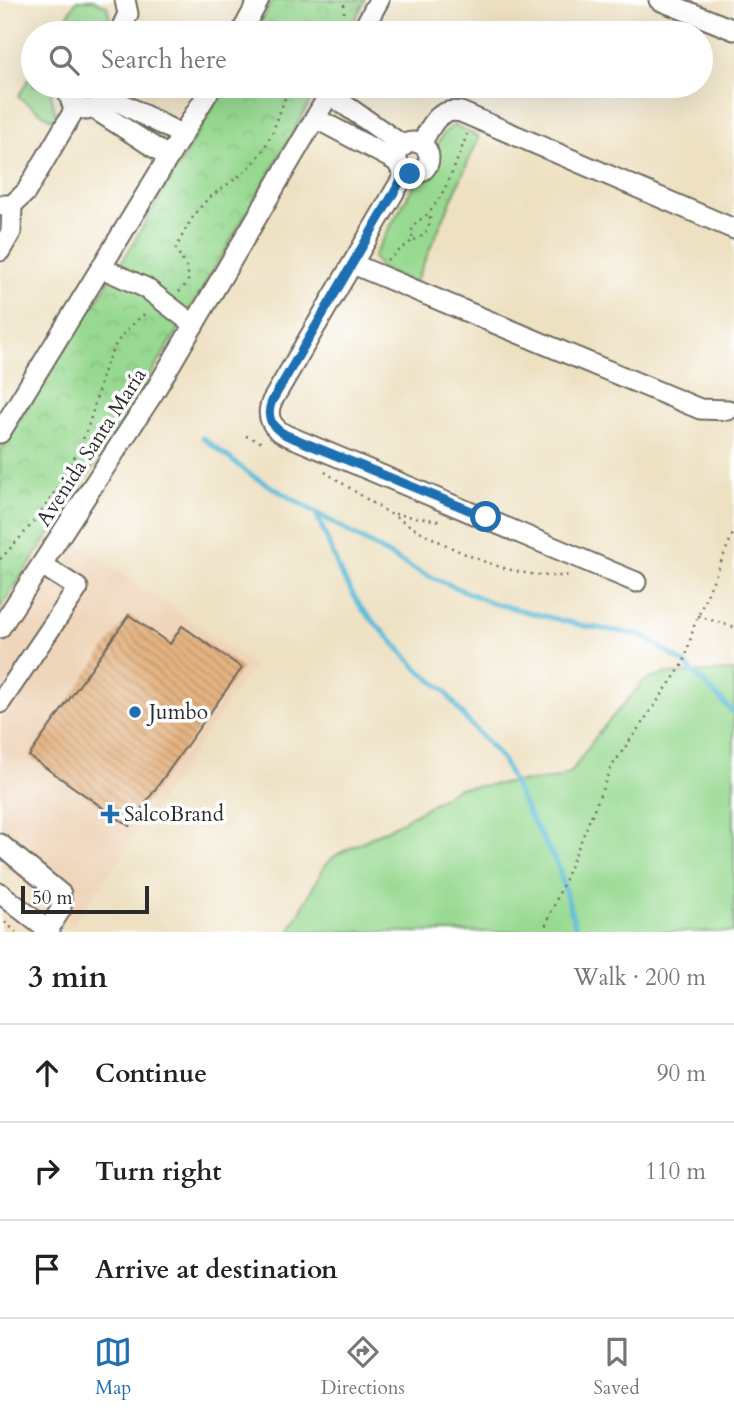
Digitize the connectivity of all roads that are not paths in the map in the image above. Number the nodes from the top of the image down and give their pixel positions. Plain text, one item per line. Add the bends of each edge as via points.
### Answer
1 (259, 0) edge
2 (379, 0) edge
3 (659, 0) edge
4 (131, 2) edge
5 (125, 21) edge
6 (248, 21) edge
7 (368, 21) edge
8 (712, 21) edge
9 (713, 22) edge
10 (734, 30) edge
11 (205, 98) edge
12 (326, 98) edge
13 (343, 98) edge
14 (93, 99) edge
15 (315, 118) junction
16 (182, 135) junction
17 (407, 156) junction
18 (169, 158) junction
19 (6, 205) edge
20 (734, 229) edge
21 (0, 251) edge
22 (102, 268) junction
23 (363, 269) junction
24 (194, 325) junction
25 (728, 410) dead end
26 (0, 433) edge
27 (42, 565) junction
28 (636, 582) dead end
29 (0, 628) edge
30 (0, 702) edge
31 (0, 844) edge
32 (0, 893) edge
33 (49, 931) edge

1 - 6 street
2 - 7 street
3 - 8 street
4 - 5 street
9 - 10 street
11 - 16 street
12 - 15 street, Avenida Santa María
13 - 17 street
14 - 16 street
14 - 18 street
14 - 19 street via 26,192
15 - 17 street
15 - 24 street, Avenida Santa María
16 - 18 street
17 - 20 street via 441,114 451,110
17 - 23 street
18 - 22 street
19 - 21 street via 10,232
22 - 24 street via 164,300
22 - 26 street
23 - 25 street via 700,409
23 - 28 street via 272,401 269,413 275,428
24 - 27 street, Avenida Santa María
27 - 29 street, Avenida Santa María
27 - 30 street via 78,588
31 - 33 street via 61,894 61,909
32 - 33 street

